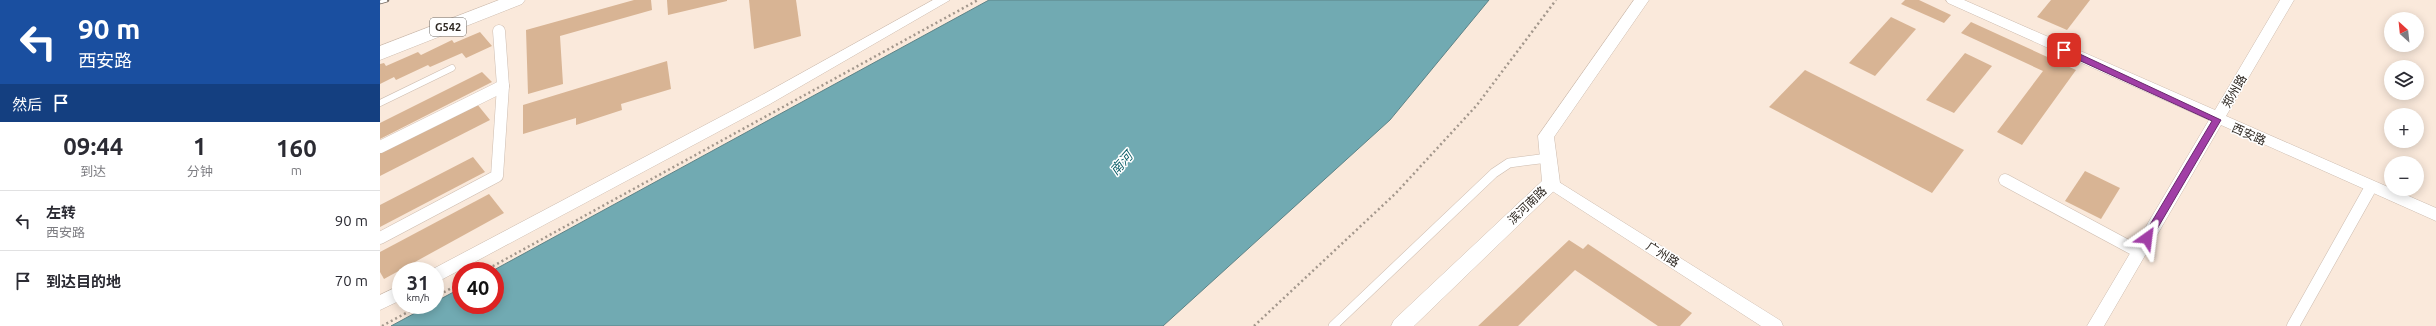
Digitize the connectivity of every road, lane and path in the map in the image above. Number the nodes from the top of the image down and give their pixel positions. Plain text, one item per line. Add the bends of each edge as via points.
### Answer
1 (491, 0) edge
2 (516, 0) edge
3 (943, 0) edge
4 (978, 0) edge
5 (1556, 0) edge
6 (1642, 0) edge
7 (1953, 0) edge
8 (2287, 0) edge
9 (498, 31) dead end
10 (380, 42) edge
11 (380, 53) edge
12 (452, 68) dead end
13 (503, 86) junction
14 (380, 104) edge
15 (2217, 120) junction
16 (380, 147) edge
17 (1548, 158) junction
18 (2005, 180) dead end
19 (1551, 183) junction
20 (2371, 187) junction
21 (2436, 216) edge
22 (380, 238) edge
23 (2139, 252) junction
24 (500, 262) edge
25 (444, 270) edge
26 (392, 296) edge
27 (380, 302) edge
28 (404, 314) edge
29 (382, 326) edge
30 (1254, 326) edge
31 (1333, 326) edge
32 (1401, 326) edge
33 (1775, 326) edge
34 (2095, 326) edge
35 (2293, 326) edge

1 - 10 highway, G542
2 - 11 highway, G542
3 - 25 street via 765,100
4 - 24 path
5 - 30 path via 1477,104 1396,193
6 - 17 main road, 滨河南路 via 1546,136
7 - 15 street, 西安路
8 - 15 street, 郑州路
9 - 13 street
12 - 14 lane
13 - 16 street
13 - 22 street via 497,176
15 - 20 street, 西安路
15 - 23 street, 郑州路
17 - 19 main road, 滨河南路
17 - 31 street via 1509,163 1494,173
18 - 23 street
19 - 32 main road, 滨河南路
19 - 33 street, 广州路
20 - 21 street, 西安路
20 - 35 street
23 - 34 street, 郑州路
26 - 27 street
28 - 29 path

